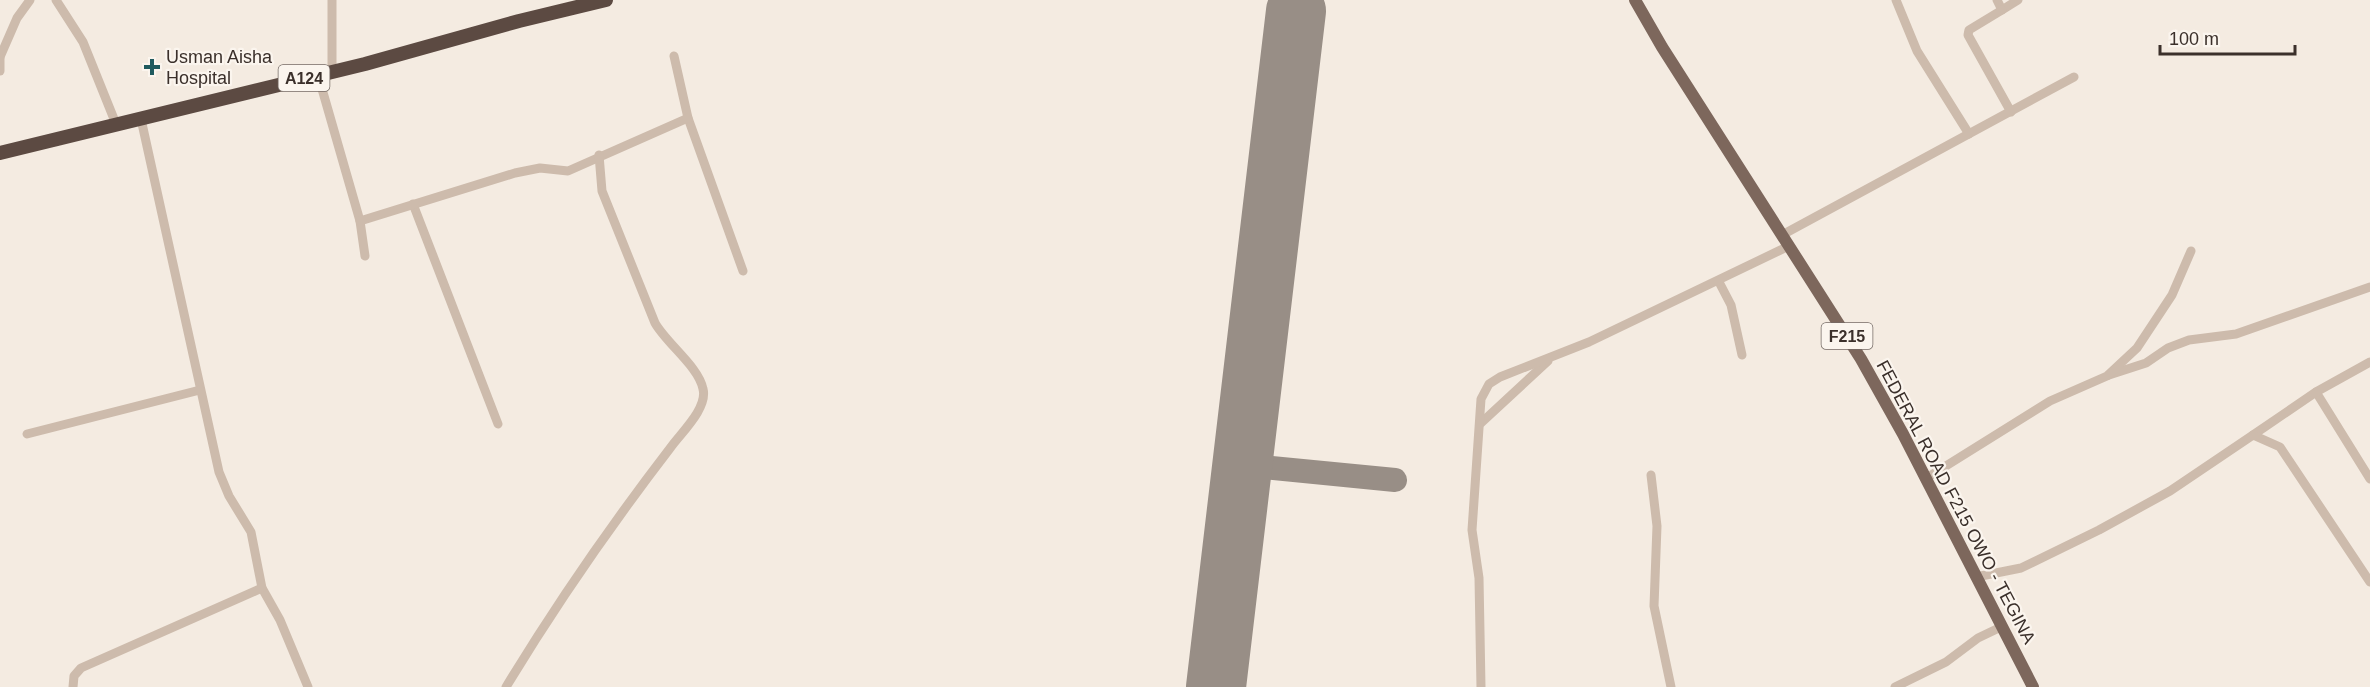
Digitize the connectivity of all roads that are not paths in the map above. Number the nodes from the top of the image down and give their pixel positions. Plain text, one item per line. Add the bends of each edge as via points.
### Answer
1 (30, 0) edge
2 (56, 0) edge
3 (332, 0) edge
4 (606, 0) edge
5 (1635, 0) edge
6 (1896, 0) edge
7 (1997, 0) edge
8 (2018, 0) edge
9 (2002, 10) junction
10 (674, 56) dead end
11 (0, 57) edge
12 (0, 71) edge
13 (332, 71) junction
14 (318, 75) junction
15 (2074, 77) dead end
16 (2011, 112) junction
17 (687, 118) junction
18 (141, 119) junction
19 (116, 124) junction
20 (1969, 134) junction
21 (0, 153) edge
22 (599, 155) junction
23 (413, 204) junction
24 (360, 221) junction
25 (1786, 241) junction
26 (2191, 251) dead end
27 (365, 256) dead end
28 (743, 271) dead end
29 (1719, 282) junction
30 (2370, 287) edge
31 (1742, 355) dead end
32 (1550, 359) junction
33 (2370, 362) edge
34 (2107, 376) junction
35 (200, 390) junction
36 (2316, 392) junction
37 (1481, 423) junction
38 (498, 424) dead end
39 (27, 434) dead end
40 (2253, 435) junction
41 (1651, 475) dead end
42 (1925, 479) junction
43 (2370, 479) edge
44 (1976, 578) junction
45 (2370, 582) edge
46 (262, 588) junction
47 (2001, 627) junction
48 (73, 687) edge
49 (308, 687) edge
50 (506, 687) edge
51 (1480, 687) edge
52 (1671, 687) edge
53 (1895, 687) edge
54 (2033, 687) edge

1 - 11 street
2 - 19 street via 83,42
3 - 13 street
4 - 13 highway, A124
5 - 25 main road, FEDERAL ROAD F215 OWO - TEGINA / F215
6 - 20 street via 1917,51
7 - 9 street
8 - 9 street
9 - 16 street via 1969,30 1968,35
10 - 17 street
11 - 12 street
13 - 14 highway, A124
14 - 18 highway, A124
14 - 24 street
15 - 16 street
16 - 20 street
17 - 22 street
17 - 28 street
18 - 19 highway, A124
18 - 35 street
19 - 21 highway, A124
20 - 25 street
22 - 23 street via 568,171 540,168 515,173
22 - 50 street via 603,191 656,323 664,338 697,375 704,389 703,398 684,430 564,592
23 - 24 street
23 - 38 street
24 - 27 street
25 - 29 street
25 - 42 main road, FEDERAL ROAD F215 OWO - TEGINA / F215 via 1861,359
26 - 34 street via 2172,295 2137,348
29 - 31 street via 1731,305
29 - 32 street
30 - 34 street via 2236,334 2189,340 2146,363
32 - 37 street
32 - 37 street via 1489,384 1481,399
33 - 36 street
34 - 42 street via 2050,401
35 - 39 street
35 - 46 street via 219,472 251,532
36 - 40 street
36 - 43 street
37 - 51 street via 1472,530 1479,578
40 - 44 street via 2170,491 2099,530 2021,568
40 - 45 street via 2280,447
41 - 52 street via 1657,526 1654,606
42 - 44 main road, FEDERAL ROAD F215 OWO - TEGINA / F215
44 - 47 main road, FEDERAL ROAD F215 OWO - TEGINA / F215
46 - 48 street via 81,668 75,673
46 - 49 street
47 - 53 street via 1978,638 1946,662
47 - 54 main road, FEDERAL ROAD F215 OWO - TEGINA / F215

